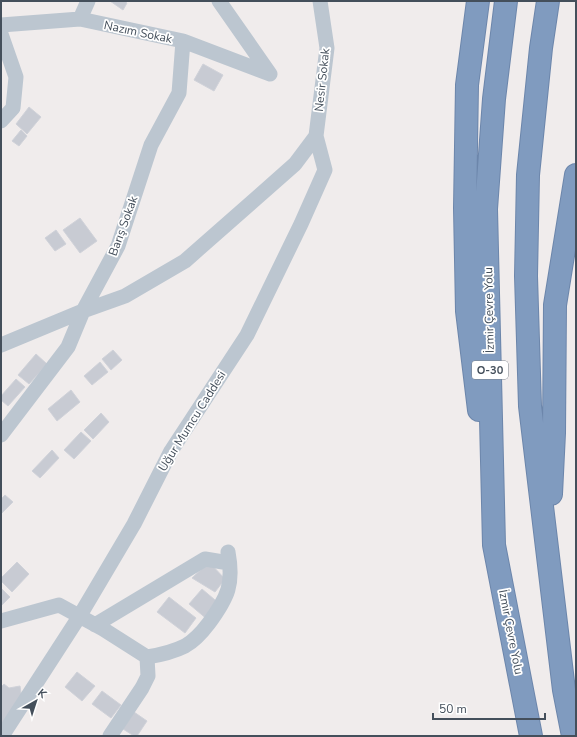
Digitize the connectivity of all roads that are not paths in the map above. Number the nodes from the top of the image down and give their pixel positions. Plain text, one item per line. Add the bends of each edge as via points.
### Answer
1 (88, 1) edge
2 (219, 1) edge
3 (320, 1) edge
4 (478, 1) edge
5 (506, 1) edge
6 (548, 1) edge
7 (80, 19) junction
8 (1, 25) edge
9 (1, 34) edge
10 (183, 41) junction
11 (1, 121) edge
12 (316, 136) junction
13 (576, 175) edge
14 (83, 311) junction
15 (1, 345) edge
16 (1, 434) edge
17 (494, 545) junction
18 (548, 555) junction
19 (79, 617) junction
20 (1, 621) edge
21 (96, 625) junction
22 (147, 657) junction
23 (2, 736) edge
24 (110, 736) edge
25 (531, 736) edge
26 (573, 736) edge

1 - 7 street
2 - 10 street, Nazım Sokak via 270,74
3 - 12 street, Nesir Sokak via 327,48
4 - 17 highway via 467,85 464,208 467,311
5 - 17 highway, İzmir Çevre Yolu / O-30 via 494,99 486,210
6 - 18 highway via 528,175 526,276 530,406
7 - 8 street, Nazım Sokak
7 - 10 street, Nazım Sokak
9 - 11 street via 16,78 13,108
10 - 14 street, Barış Sokak via 179,93 151,145 118,246
12 - 14 street via 294,164 185,261 125,296
12 - 19 street, Uğur Mumcu Caddesi via 325,170 247,335 171,451 134,524
13 - 18 highway via 555,305 554,433
14 - 15 street
14 - 16 street, Barış Sokak via 68,347
17 - 25 highway, İzmir Çevre Yolu / O-30
18 - 26 highway via 564,690
19 - 20 street via 59,605
19 - 21 street
19 - 23 street, Uğur Mumcu Caddesi
21 - 22 street
21 - 22 street via 205,559 228,558 230,581 225,602 205,628 186,645 169,653
22 - 24 street via 148,676

